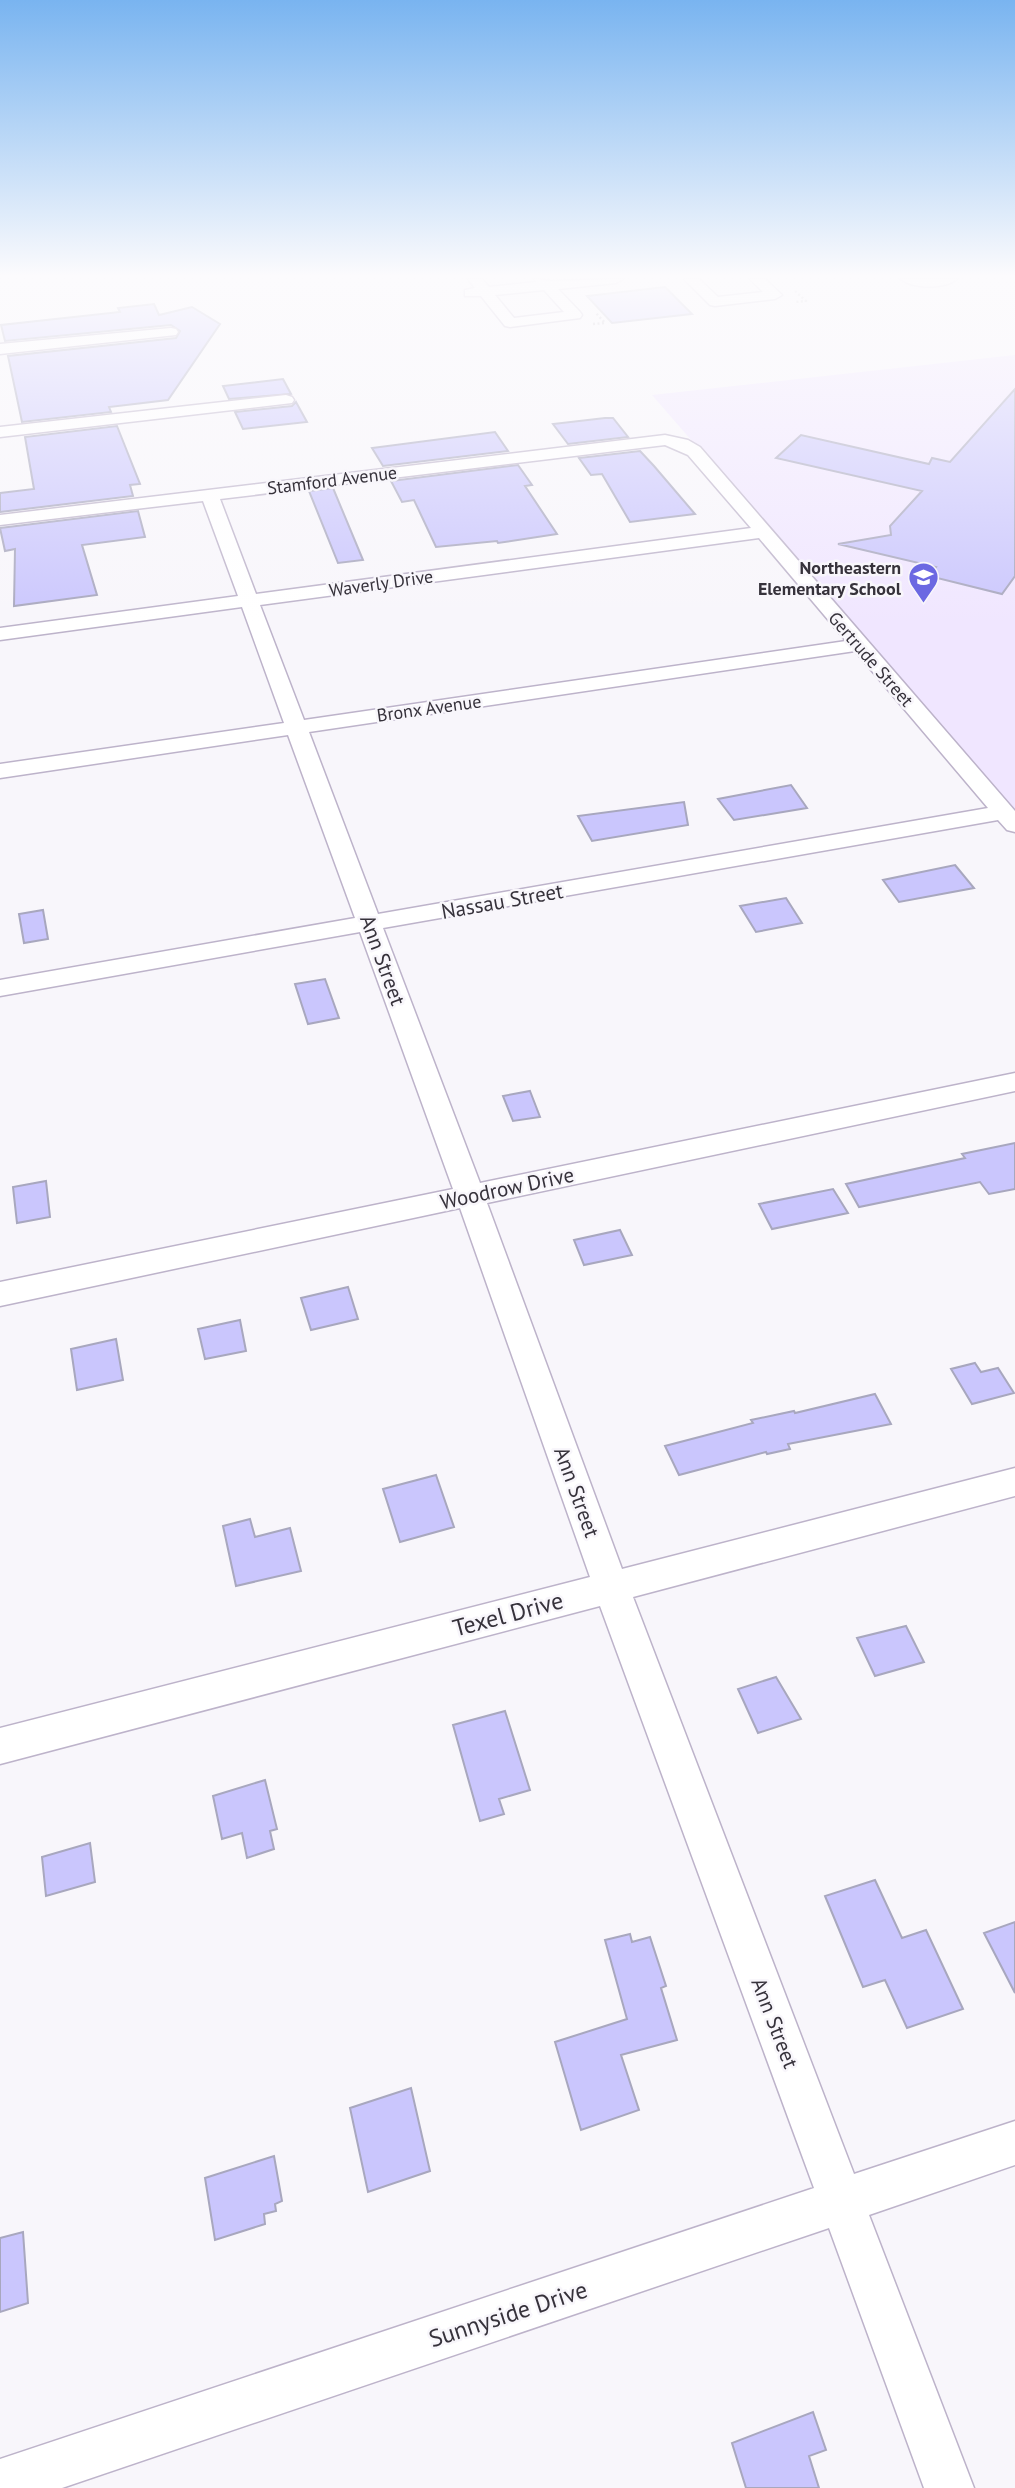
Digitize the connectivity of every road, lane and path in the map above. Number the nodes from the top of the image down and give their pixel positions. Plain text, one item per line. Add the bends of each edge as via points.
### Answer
1 (286, 400) dead end
2 (0, 432) edge
3 (665, 440) joint
4 (210, 495) junction
5 (0, 520) edge
6 (762, 532) junction
7 (250, 601) junction
8 (0, 634) edge
9 (858, 645) junction
10 (296, 727) junction
11 (0, 771) edge
12 (1009, 819) edge
13 (370, 925) junction
14 (0, 988) edge
15 (1015, 1082) edge
16 (470, 1195) junction
17 (0, 1294) edge
18 (1015, 1482) edge
19 (611, 1587) junction
20 (0, 1746) edge
21 (1015, 2143) edge
22 (842, 2203) junction
23 (0, 2484) edge
24 (949, 2488) edge

1 - 2 street
3 - 4 street, Stamford Avenue
3 - 6 street, Gertrude Street via 694,451
4 - 5 street, Stamford Avenue
4 - 7 street, Ann Street
6 - 7 street, Waverly Drive
6 - 9 street, Gertrude Street
7 - 8 street, Waverly Drive
7 - 10 street, Ann Street
9 - 10 street, Bronx Avenue
9 - 12 street, Gertrude Street
10 - 11 street, Bronx Avenue
10 - 13 street, Ann Street
12 - 13 street, Nassau Street
13 - 14 street, Nassau Street
13 - 16 street, Ann Street
15 - 16 street, Woodrow Drive
16 - 17 street, Woodrow Drive
16 - 19 street, Ann Street
18 - 19 street, Texel Drive
19 - 20 street, Texel Drive
19 - 22 street, Ann Street
21 - 22 street, Sunnyside Drive
22 - 23 street, Sunnyside Drive
22 - 24 street, Ann Street

